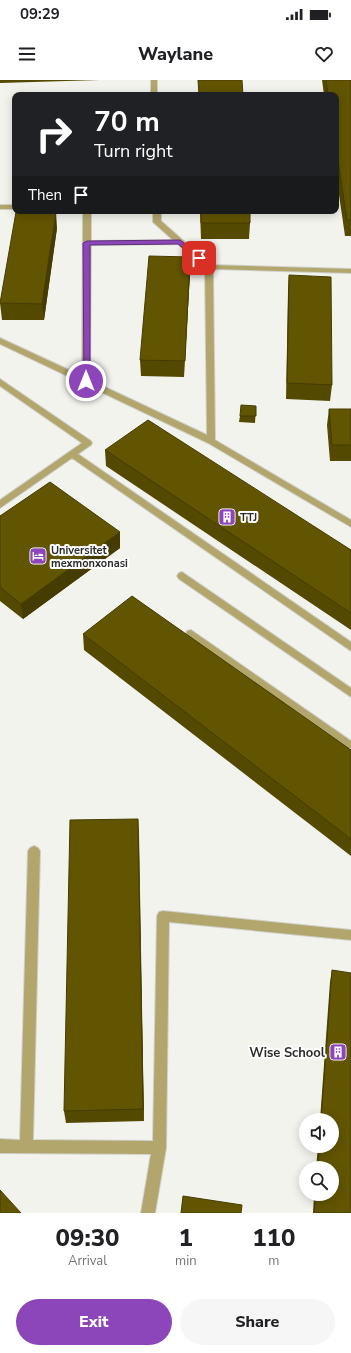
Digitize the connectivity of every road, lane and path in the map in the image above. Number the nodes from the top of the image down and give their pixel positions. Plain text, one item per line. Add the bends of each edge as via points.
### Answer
1 (154, 80) edge
2 (154, 92) edge
3 (0, 207) edge
4 (12, 207) edge
5 (87, 214) edge
6 (157, 214) edge
7 (180, 242) junction
8 (87, 243) junction
9 (209, 267) junction
10 (351, 273) edge
11 (0, 342) edge
12 (86, 381) junction
13 (0, 382) edge
14 (211, 441) junction
15 (72, 454) junction
16 (0, 505) edge
17 (351, 524) edge
18 (182, 576) dead end
19 (191, 634) dead end
20 (351, 647) edge
21 (351, 693) edge
22 (350, 744) edge
23 (34, 851) dead end
24 (351, 935) edge
25 (0, 1146) edge
26 (26, 1146) junction
27 (159, 1148) junction
28 (148, 1213) edge

1 - 2 lane
3 - 4 lane
5 - 8 lane
6 - 7 lane via 157,222
7 - 8 lane
7 - 9 lane
8 - 12 lane
9 - 10 lane
9 - 14 lane
11 - 12 lane
12 - 14 lane
13 - 15 lane via 88,443
14 - 17 lane
15 - 16 lane
15 - 20 lane
18 - 21 lane
19 - 22 lane
23 - 26 lane
24 - 27 lane via 163,916
25 - 26 lane
26 - 27 lane
27 - 28 lane

